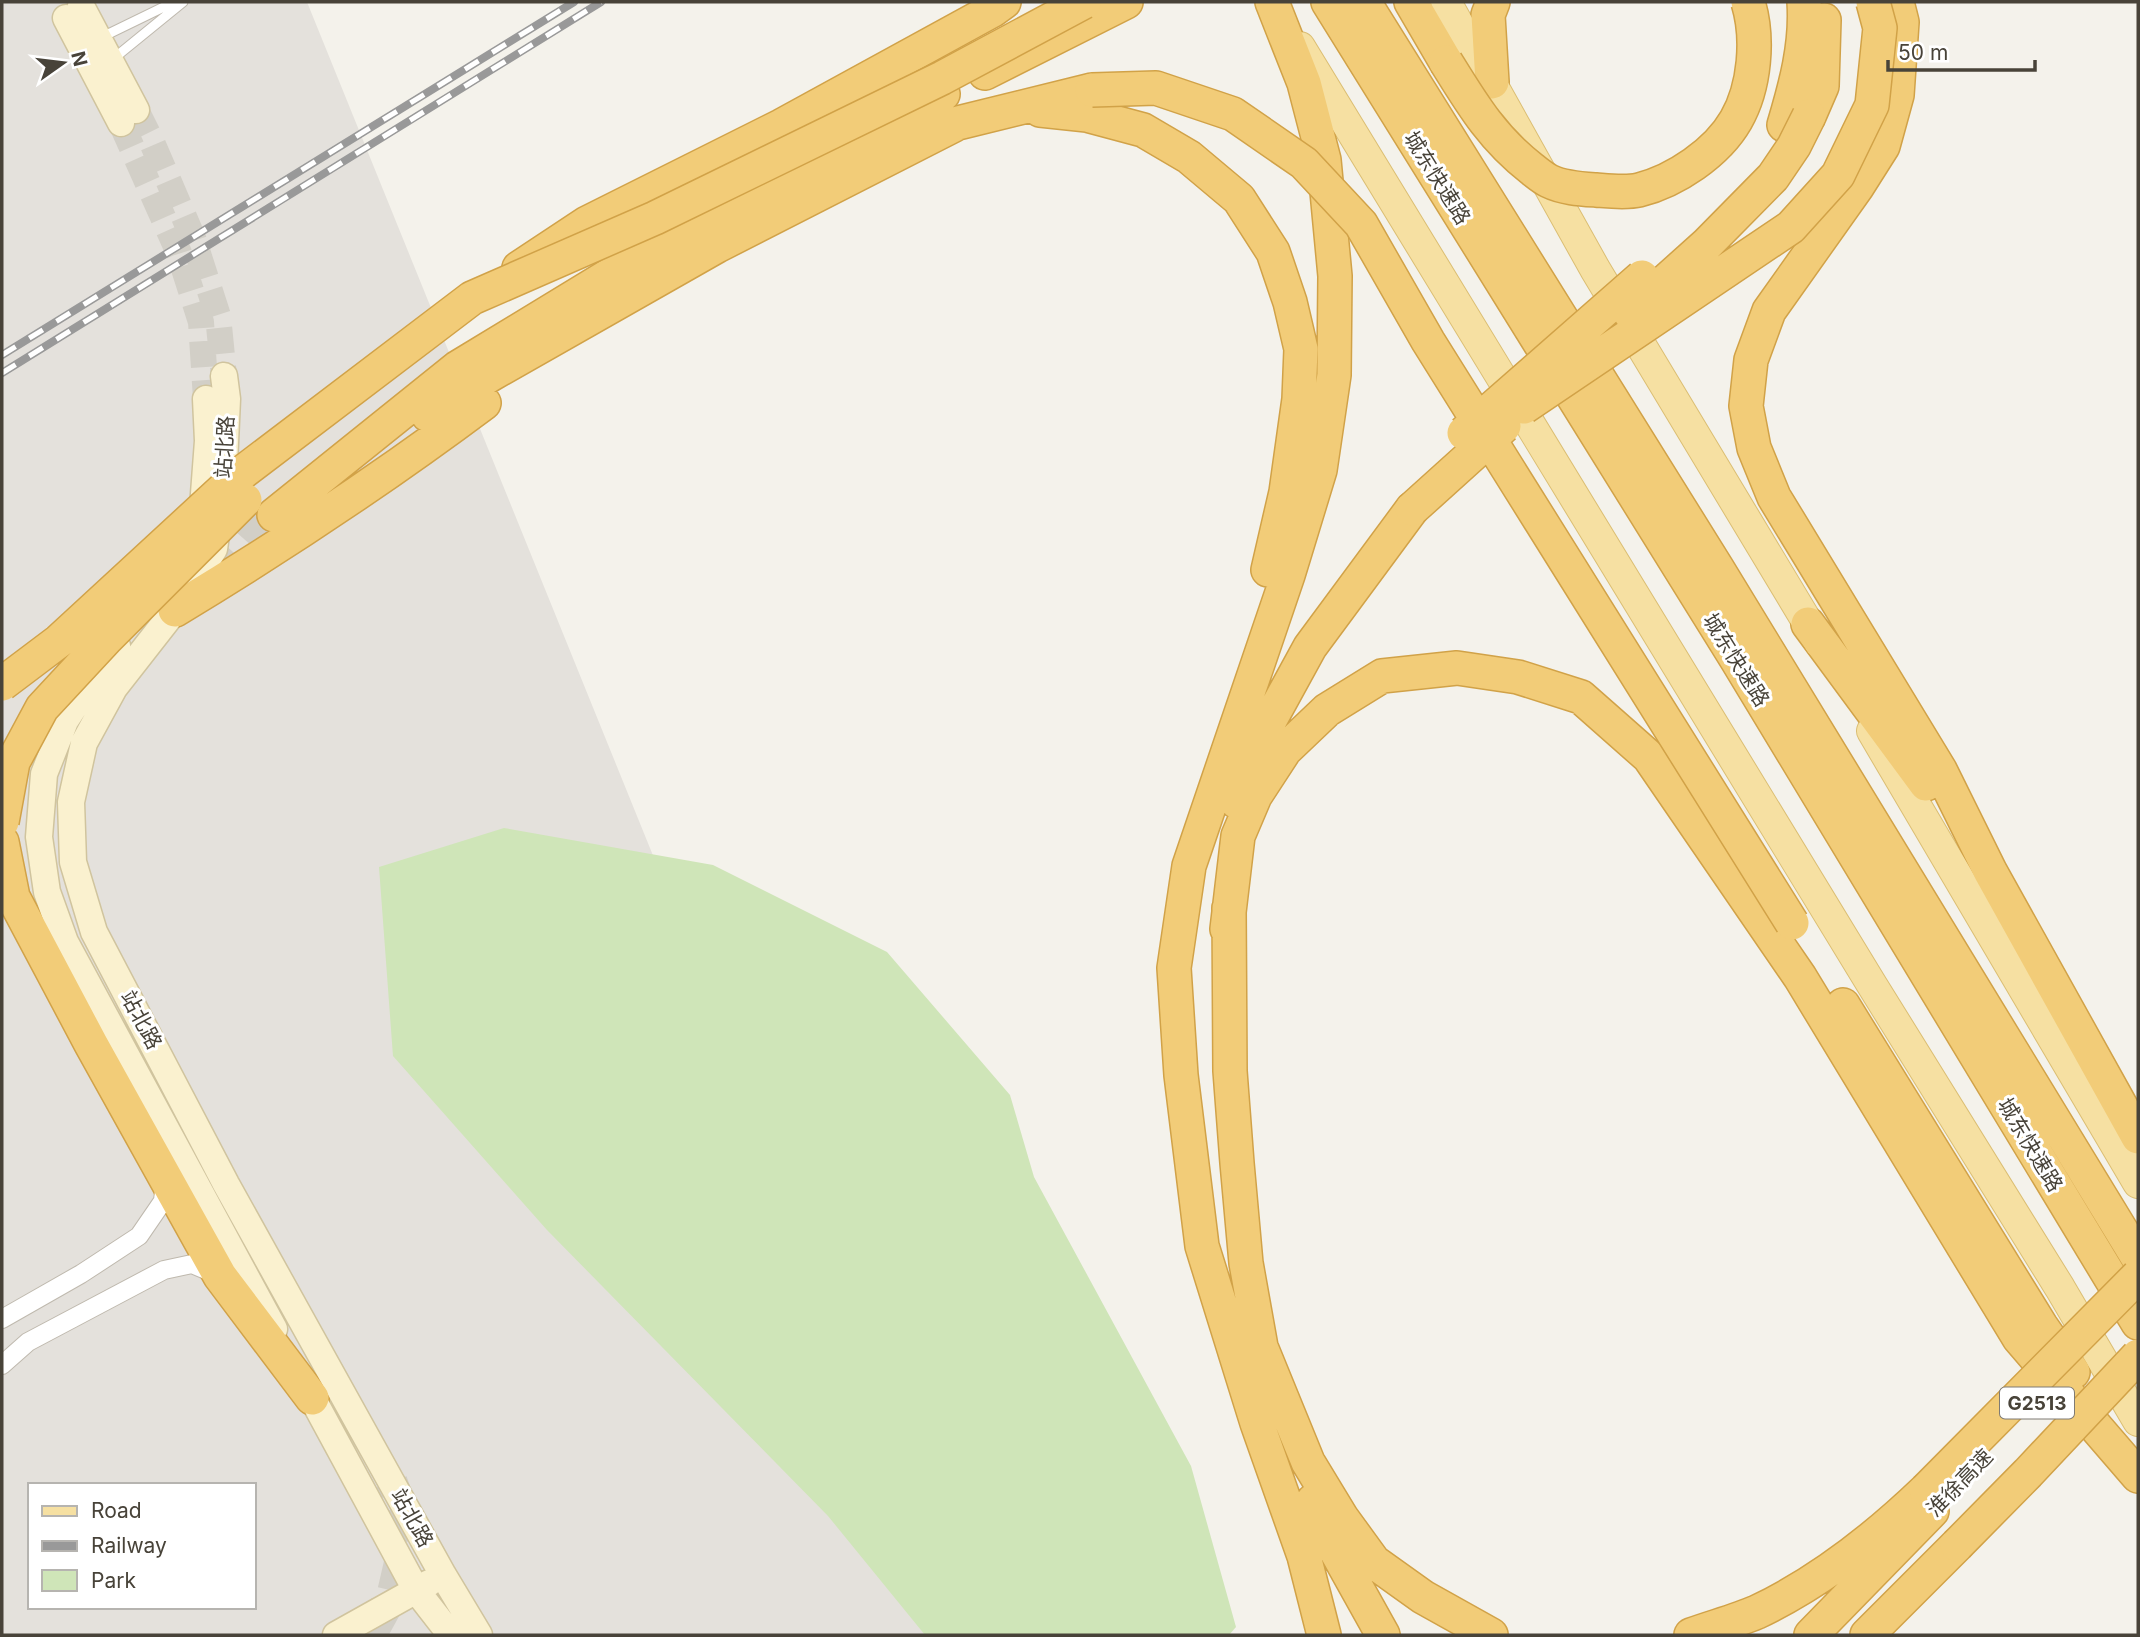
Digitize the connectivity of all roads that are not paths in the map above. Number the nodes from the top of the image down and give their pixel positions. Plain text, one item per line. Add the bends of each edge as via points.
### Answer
1 (174, 2) edge
2 (183, 2) edge
3 (1004, 2) edge
4 (1084, 2) edge
5 (1126, 2) edge
6 (1272, 2) edge
7 (1328, 2) edge
8 (1364, 2) edge
9 (1410, 2) edge
10 (1446, 2) edge
11 (1493, 2) edge
12 (1748, 2) edge
13 (1804, 2) edge
14 (1824, 2) edge
15 (1873, 2) edge
16 (1897, 2) edge
17 (73, 12) dead end
18 (96, 55) junction
19 (1492, 82) junction
20 (1018, 108) junction
21 (128, 117) tunnel mouth
22 (1797, 121) junction
23 (633, 228) junction
24 (670, 241) junction
25 (717, 246) junction
26 (472, 298) junction
27 (224, 376) tunnel mouth
28 (206, 399) tunnel mouth
29 (1524, 407) junction
30 (239, 475) junction
31 (1404, 505) junction
32 (214, 549) junction
33 (175, 610) junction
34 (1808, 624) junction
35 (107, 638) junction
36 (1251, 683) junction
37 (2, 684) edge
38 (1227, 756) junction
39 (2, 822) edge
40 (2, 842) edge
41 (1990, 871) junction
42 (1227, 929) junction
43 (2138, 1137) edge
44 (166, 1178) junction
45 (2138, 1183) edge
46 (2138, 1258) edge
47 (220, 1276) junction
48 (2138, 1276) edge
49 (2138, 1300) edge
50 (2, 1319) edge
51 (2138, 1323) edge
52 (28, 1342) junction
53 (2, 1355) edge
54 (2138, 1356) edge
55 (2, 1365) edge
56 (1276, 1382) junction
57 (312, 1398) junction
58 (2138, 1421) edge
59 (1258, 1423) junction
60 (2138, 1468) edge
61 (2138, 1476) edge
62 (1931, 1499) junction
63 (443, 1575) junction
64 (416, 1590) junction
65 (455, 1630) edge
66 (335, 1635) edge
67 (1324, 1635) edge
68 (1364, 1635) edge
69 (1383, 1635) edge
70 (1491, 1635) edge
71 (1691, 1635) edge
72 (1811, 1635) edge
73 (1867, 1635) edge

1 - 18 lane
2 - 18 lane
3 - 26 highway, bridge via 781,126 587,223
4 - 23 highway, bridge via 930,84
5 - 24 highway
6 - 36 highway via 1304,83 1324,160 1335,276 1334,375 1320,470
6 - 58 main road
7 - 51 highway, 城东快速路 via 1737,660
8 - 46 highway, 城东快速路
9 - 12 highway, bridge via 1480,118 1514,155 1550,182 1606,191 1638,190 1672,177 1707,156 1736,120 1754,74 1753,18
10 - 19 main road
11 - 19 highway via 1488,15
13 - 22 highway
14 - 22 highway via 1822,86
15 - 29 highway, bridge via 1880,28 1872,105 1838,175 1791,227
16 - 41 highway via 1902,22 1897,95 1883,146 1769,311 1751,360 1745,406 1754,448 1774,497 1940,770
17 - 18 street
18 - 21 street
19 - 34 main road via 1595,269
20 - 25 highway via 958,123
20 - 36 highway via 1087,115 1143,130 1189,157 1239,199 1273,252 1301,349 1299,399
20 - 60 highway, bridge via 1092,90 1156,89 1233,114 1304,163 1361,224 1435,352 2041,1326
22 - 29 highway, bridge via 1794,146 1753,200
22 - 31 highway, bridge via 1726,200 1452,443
23 - 26 highway, bridge
23 - 35 highway, bridge via 472,322 331,425 228,515
24 - 25 highway via 457,368 274,515 490,375
24 - 32 highway via 562,286 453,354 305,467
25 - 33 highway via 621,321 500,392 248,566
26 - 30 highway, bridge
27 - 32 street, 站北路 via 223,486
28 - 57 street, 站北路 via 208,441 201,531 65,721 44,774 39,837 47,892 65,942
29 - 31 highway, bridge
30 - 35 highway, bridge via 132,595
30 - 37 highway, bridge via 59,641
31 - 38 highway via 1309,617
31 - 42 highway via 1310,648 1253,751 1235,810
32 - 33 street, 站北路
33 - 63 street, 站北路 via 114,688 84,743 71,802 73,862 94,932 226,1184
34 - 41 highway
34 - 45 main road
35 - 39 highway, bridge via 42,708 13,762
36 - 38 highway
38 - 59 highway via 1189,866 1174,968 1181,1075 1202,1246
40 - 44 highway via 13,897
41 - 43 highway
42 - 56 highway via 1230,1071 1246,1263 1261,1347
42 - 61 highway via 1238,836 1255,796 1285,750 1327,710 1382,676 1457,668 1518,677 1581,697 1649,757 1800,977 2019,1338
44 - 47 highway
44 - 50 street via 163,1201 139,1236
47 - 52 street via 192,1264 164,1270
47 - 57 highway
48 - 62 highway, bridge
49 - 62 highway, 淮徐高速 / G2513
52 - 53 lane
52 - 55 street
54 - 73 highway, 淮徐高速 / G2513, bridge
56 - 69 highway via 1304,1480 1329,1540
56 - 70 highway via 1308,1462 1374,1562 1423,1597
57 - 64 street, 站北路
59 - 67 highway via 1304,1556
59 - 68 highway via 1326,1571
62 - 71 highway via 1903,1512 1827,1572 1756,1612
62 - 72 highway, 淮徐高速 / G2513
63 - 64 street
63 - 65 street, 站北路
64 - 65 street, 站北路
64 - 66 street

